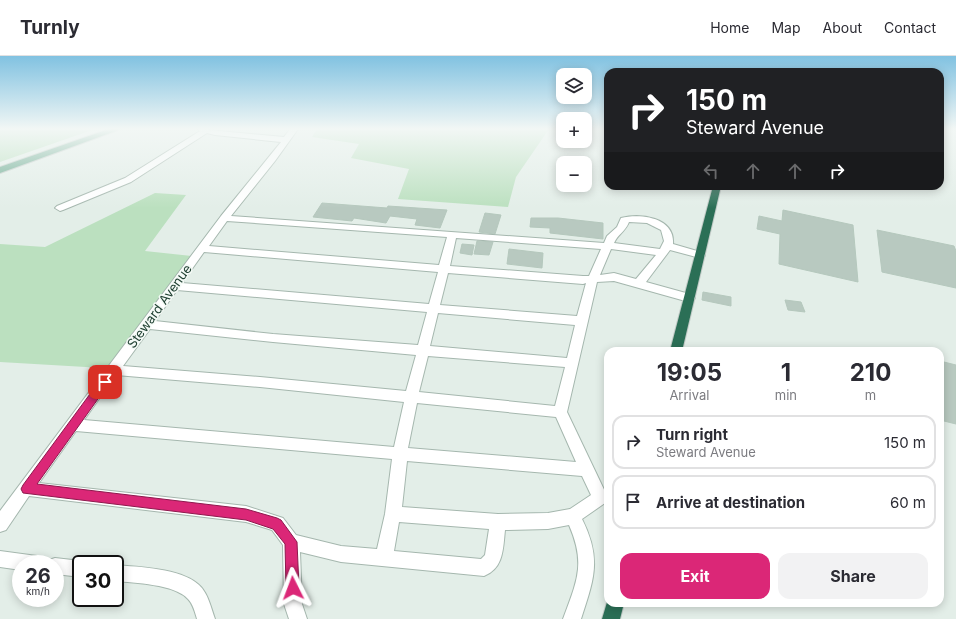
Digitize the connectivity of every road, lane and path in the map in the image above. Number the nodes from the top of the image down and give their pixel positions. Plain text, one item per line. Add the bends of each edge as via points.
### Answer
1 (42, 155) edge
2 (165, 155) edge
3 (274, 155) edge
4 (0, 170) edge
5 (716, 190) edge
6 (60, 208) dead end
7 (224, 218) junction
8 (452, 236) junction
9 (608, 247) junction
10 (201, 249) junction
11 (666, 250) junction
12 (700, 256) junction
13 (443, 269) junction
14 (592, 280) junction
15 (639, 283) junction
16 (174, 286) junction
17 (689, 298) junction
18 (433, 308) junction
19 (581, 321) junction
20 (147, 324) junction
21 (677, 347) edge
22 (424, 351) junction
23 (573, 363) junction
24 (113, 370) junction
25 (411, 398) junction
26 (560, 412) junction
27 (74, 425) junction
28 (400, 454) junction
29 (586, 470) junction
30 (27, 489) junction
31 (604, 499) edge
32 (393, 514) junction
33 (572, 516) junction
34 (498, 522) junction
35 (0, 524) edge
36 (291, 542) junction
37 (384, 557) junction
38 (0, 559) edge
39 (12, 561) edge
40 (124, 574) edge
41 (614, 607) edge
42 (206, 619) edge
43 (298, 619) edge
44 (572, 619) edge
45 (611, 619) edge

1 - 4 main road
2 - 6 street via 128,180
3 - 7 street, Steward Avenue
5 - 12 highway
7 - 8 street
7 - 10 street, Steward Avenue
8 - 9 street
8 - 13 street
9 - 11 street
9 - 11 street via 611,238 622,228 624,220 629,218 659,224 665,229 669,236
9 - 14 street
10 - 13 street
10 - 16 street, Steward Avenue
11 - 12 street
11 - 15 street
12 - 17 highway
13 - 14 street
13 - 18 street
14 - 15 street via 614,277
14 - 19 street
15 - 17 street
16 - 18 street
16 - 20 street, Steward Avenue
17 - 21 highway
18 - 19 street
18 - 22 street
19 - 23 street
20 - 22 street
20 - 24 street, Steward Avenue
22 - 23 street
22 - 25 street
23 - 26 street
24 - 25 street
24 - 27 street, Steward Avenue
25 - 26 street
25 - 28 street
26 - 29 street
27 - 28 street
27 - 30 street, Steward Avenue
28 - 29 street
28 - 32 street
29 - 31 street
30 - 35 street, Steward Avenue
30 - 36 street via 246,514 277,524
31 - 33 street
32 - 34 street
32 - 37 street
33 - 34 street via 548,521
33 - 44 street via 584,542 587,562
34 - 37 street via 493,559 484,568
36 - 37 street via 340,554
36 - 43 street via 293,604
38 - 39 street
40 - 42 street via 178,582 193,590 202,605
41 - 45 highway

